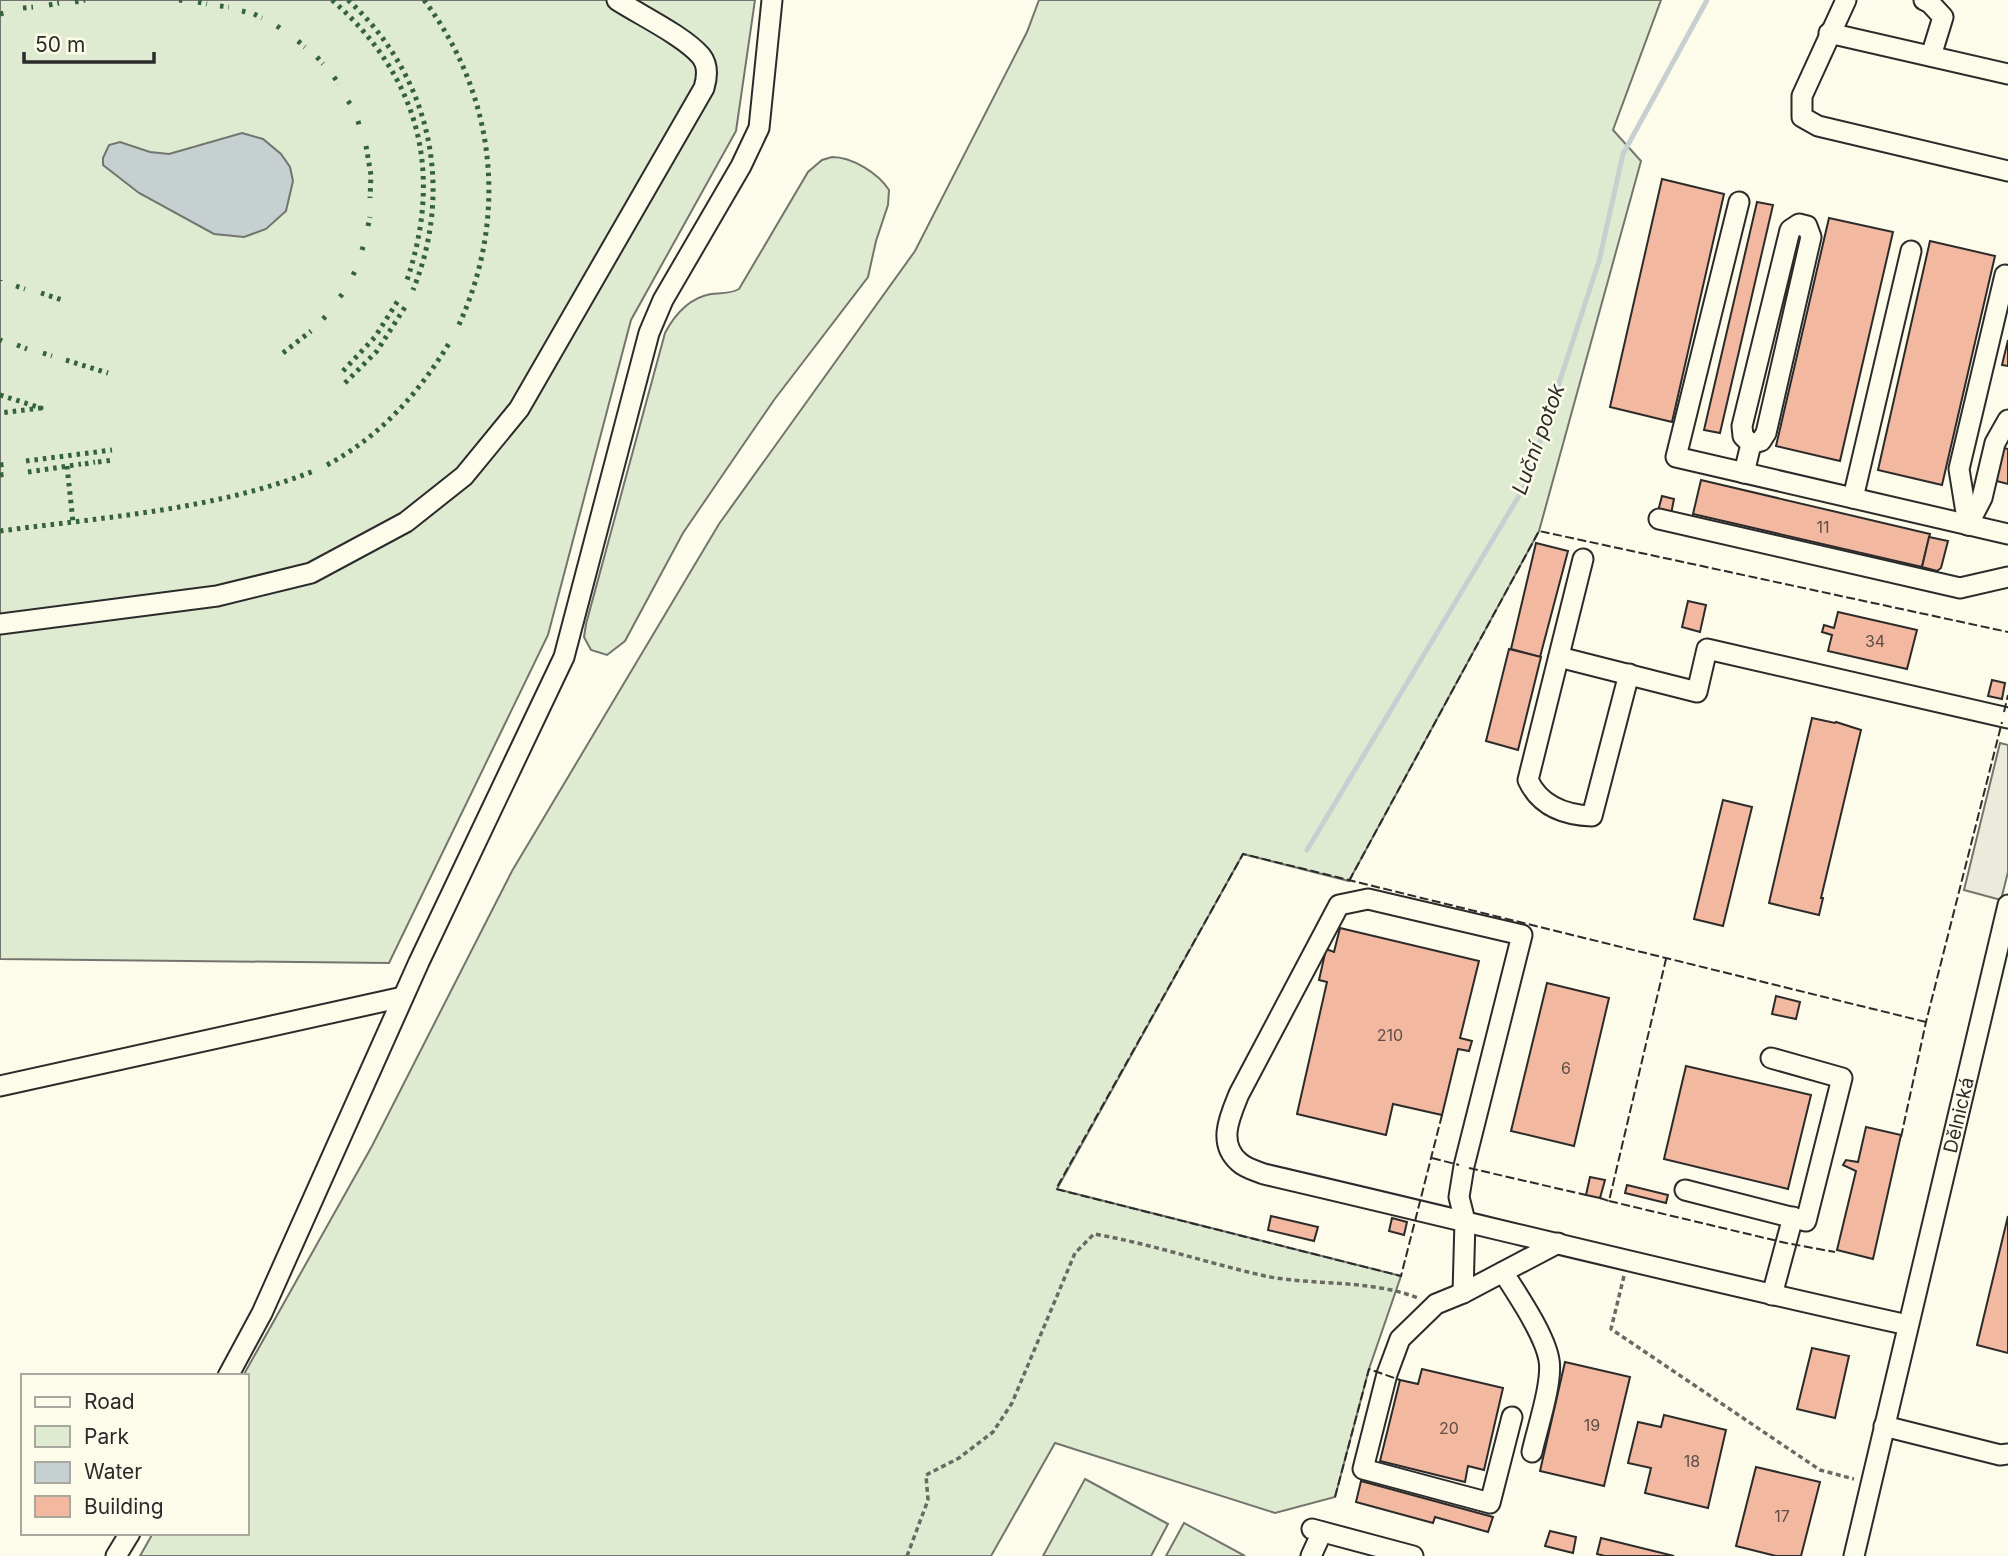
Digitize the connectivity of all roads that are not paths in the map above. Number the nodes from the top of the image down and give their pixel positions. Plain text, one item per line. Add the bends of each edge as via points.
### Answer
1 (617, 0) edge
2 (772, 0) edge
3 (1846, 0) edge
4 (1924, 0) edge
5 (1829, 33) junction
6 (1931, 57) junction
7 (2008, 74) edge
8 (2008, 171) edge
9 (1739, 202) dead end
10 (1911, 251) dead end
11 (2005, 275) dead end
12 (2008, 420) edge
13 (1751, 444) junction
14 (1744, 473) junction
15 (1853, 498) junction
16 (1659, 519) dead end
17 (1968, 525) junction
18 (2008, 534) edge
19 (1583, 559) dead end
20 (2008, 577) edge
21 (0, 624) edge
22 (1559, 656) junction
23 (1629, 674) junction
24 (2008, 718) edge
25 (2008, 905) edge
26 (403, 997) junction
27 (1771, 1058) dead end
28 (0, 1086) edge
29 (1685, 1190) dead end
30 (1793, 1217) junction
31 (1465, 1221) junction
32 (1558, 1243) junction
33 (1503, 1272) junction
34 (1463, 1293) junction
35 (1772, 1295) junction
36 (1908, 1325) junction
37 (229, 1374) edge
38 (1512, 1418) dead end
39 (1884, 1426) junction
40 (1532, 1452) dead end
41 (2008, 1454) edge
42 (129, 1535) edge
43 (116, 1556) edge
44 (1311, 1556) edge
45 (1413, 1556) edge
46 (1854, 1556) edge

1 - 21 street via 703,58 708,75 704,88 519,409 464,476 406,522 311,573 218,596
2 - 26 street via 760,128 649,333 564,657
3 - 5 street
4 - 6 street via 1943,18
5 - 6 street
5 - 8 street via 1802,96 1802,117 1818,126
6 - 7 street
9 - 14 street via 1676,457
10 - 15 street
11 - 17 street via 1959,469
12 - 17 street via 1995,443 1982,498
13 - 13 street via 1743,436 1742,426 1790,230 1799,224 1807,226 1811,237 1766,433
13 - 14 street
14 - 15 street
15 - 17 street
16 - 20 street via 1960,588
17 - 18 street
19 - 22 street
22 - 23 street
22 - 23 street via 1528,780 1535,794 1574,816 1592,816
23 - 24 street via 1697,692 1707,649
25 - 36 street, Dělnická
26 - 28 street
26 - 37 street via 262,1313
27 - 30 street via 1842,1078 1806,1221
29 - 30 street
30 - 35 street
31 - 31 street via 1264,1174 1239,1163 1228,1148 1226,1124 1239,1094 1339,905 1368,899 1522,935 1464,1166 1459,1197
31 - 32 street
31 - 34 street
32 - 33 street
32 - 35 street
33 - 34 street
33 - 40 street via 1534,1323 1549,1360
34 - 38 street via 1436,1304 1400,1339 1363,1469 1490,1503
35 - 36 street
36 - 39 street, Dělnická
39 - 41 street
39 - 46 street, Dělnická
42 - 43 street
44 - 45 street via 1317,1531

